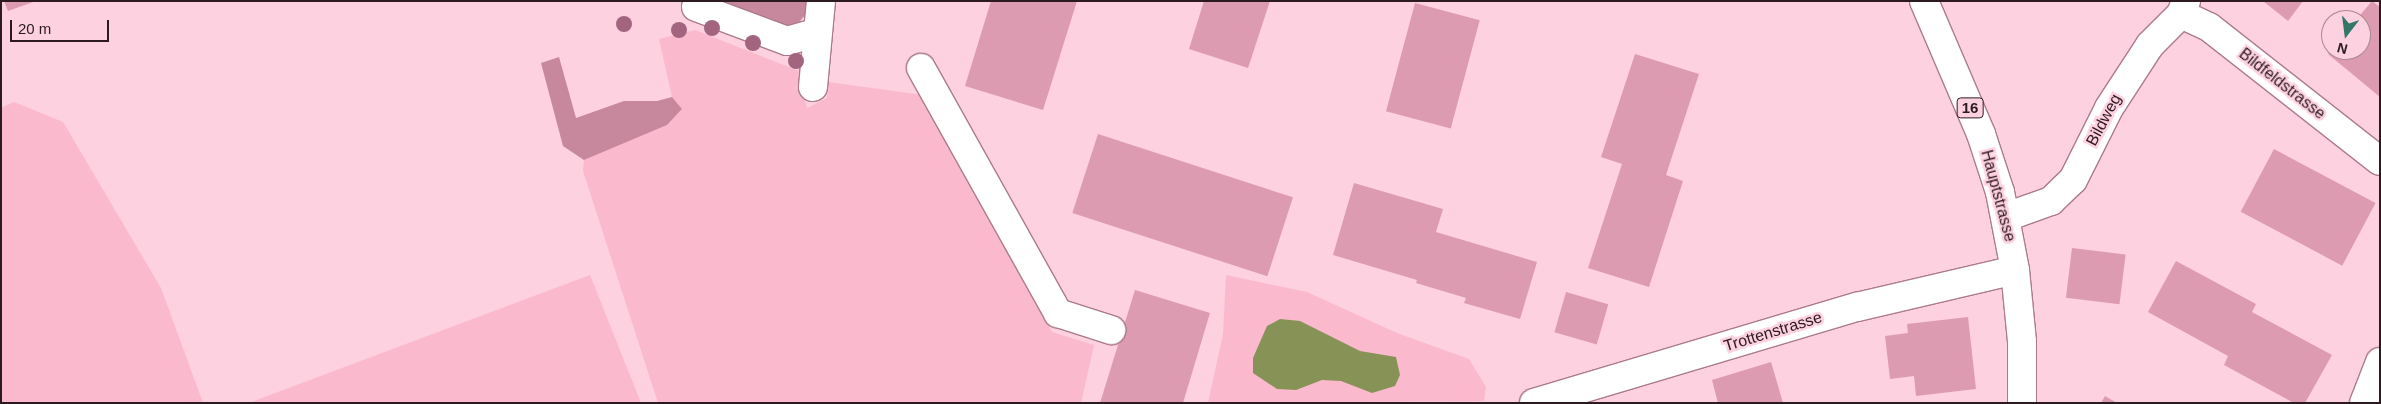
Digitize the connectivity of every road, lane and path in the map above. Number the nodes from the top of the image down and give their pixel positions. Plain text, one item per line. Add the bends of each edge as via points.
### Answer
1 (821, 1) edge
2 (1924, 1) edge
3 (696, 7) dead end
4 (2184, 8) edge
5 (818, 32) junction
6 (921, 68) dead end
7 (813, 87) dead end
8 (2380, 161) edge
9 (2006, 217) junction
10 (2015, 270) junction
11 (1111, 330) dead end
12 (2380, 362) edge
13 (1534, 403) edge
14 (2022, 403) edge
15 (2364, 403) edge

1 - 5 street
2 - 9 street, Hauptstrasse / 16 via 1981,134
3 - 5 street via 787,41
4 - 8 street, Bildfeldstrasse
4 - 9 street, Bildweg via 2150,45 2109,108 2074,180 2051,201
5 - 7 street
6 - 11 street via 1058,313
9 - 10 street, Hauptstrasse / 16
10 - 13 street, Trottenstrasse via 1858,307
10 - 14 street, Hauptstrasse / 16 via 2022,342
12 - 15 street

